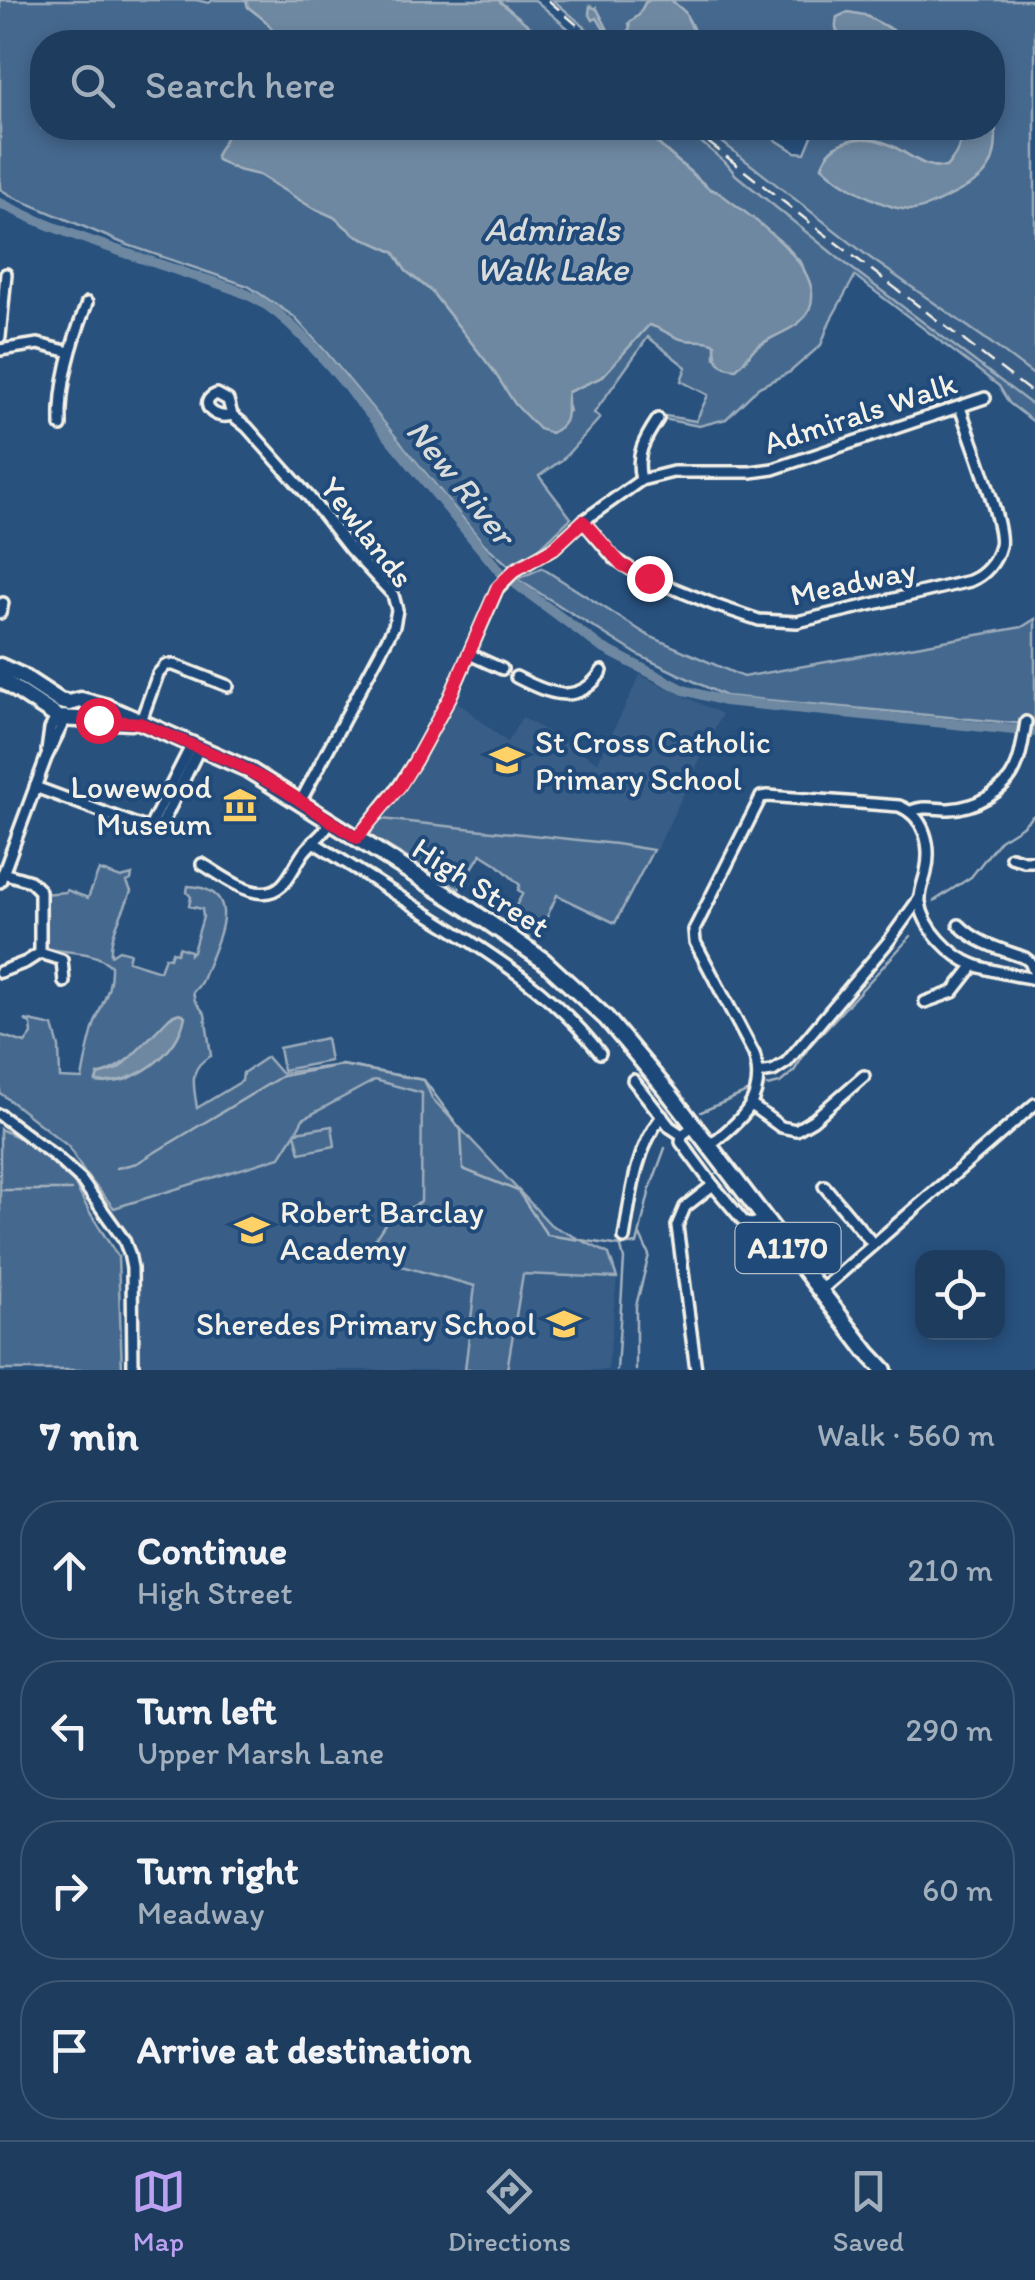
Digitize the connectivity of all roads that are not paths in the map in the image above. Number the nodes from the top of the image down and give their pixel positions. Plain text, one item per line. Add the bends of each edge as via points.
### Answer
1 (6, 274) dead end
2 (87, 303) dead end
3 (0, 338) edge
4 (0, 350) edge
5 (70, 352) junction
6 (985, 398) dead end
7 (960, 406) junction
8 (232, 415) dead end
9 (658, 419) dead end
10 (60, 426) dead end
11 (641, 480) junction
12 (583, 521) junction
13 (469, 654) junction
14 (0, 666) edge
15 (502, 670) dead end
16 (602, 671) dead end
17 (516, 677) dead end
18 (0, 679) edge
19 (228, 686) dead end
20 (62, 712) junction
21 (1026, 722) dead end
22 (140, 723) junction
23 (196, 746) junction
24 (35, 787) junction
25 (300, 802) junction
26 (910, 812) junction
27 (331, 822) junction
28 (357, 838) junction
29 (313, 842) junction
30 (1011, 857) dead end
31 (1035, 861) edge
32 (202, 864) dead end
33 (2, 878) edge
34 (919, 900) junction
35 (487, 921) junction
36 (960, 925) dead end
37 (474, 943) junction
38 (40, 953) junction
39 (974, 965) junction
40 (0, 972) edge
41 (1035, 977) edge
42 (64, 982) dead end
43 (924, 1002) dead end
44 (600, 1053) dead end
45 (758, 1073) junction
46 (864, 1076) dead end
47 (633, 1080) dead end
48 (1035, 1104) edge
49 (751, 1106) junction
50 (0, 1116) edge
51 (662, 1116) junction
52 (688, 1130) junction
53 (710, 1145) junction
54 (714, 1185) junction
55 (824, 1186) dead end
56 (766, 1219) junction
57 (624, 1238) dead end
58 (873, 1244) junction
59 (820, 1290) junction
60 (132, 1370) edge
61 (696, 1370) edge
62 (884, 1370) edge

1 - 3 street
2 - 5 street
3 - 4 street
4 - 5 street via 38,344
5 - 10 street
6 - 7 street, Admirals Walk
7 - 11 street, Admirals Walk via 773,470 674,472
7 - 12 street, Meadway via 1001,541 990,566 970,581 797,622 767,622 630,570
8 - 25 street, Yewlands via 393,595 398,610
9 - 11 street via 640,451
11 - 12 street, Admirals Walk
12 - 13 street, Admirals Walk via 498,586
13 - 15 street
13 - 28 street via 400,786
14 - 20 main road, High Street via 22,676
16 - 17 street via 576,694
18 - 20 main road, High Street
19 - 22 street via 166,666
20 - 22 main road, High Street via 81,700
20 - 24 street
21 - 26 street via 1010,778 980,801
22 - 23 main road, High Street / A1170
23 - 24 street via 155,828
23 - 25 main road, High Street / A1170
24 - 33 street
25 - 27 main road, High Street / A1170
26 - 34 street via 927,843
26 - 45 street via 768,796 758,801 694,934
27 - 28 main road, High Street / A1170
27 - 29 street
28 - 35 main road, High Street / A1170
29 - 32 street via 285,882 268,894
29 - 37 street
30 - 31 street
33 - 38 street via 30,881 40,891
34 - 39 street via 942,942
34 - 45 street via 786,1062
35 - 37 street
35 - 52 main road, High Street / A1170 via 543,960 606,1018
36 - 41 street via 981,942 1025,958
37 - 44 street via 542,992
38 - 40 street
38 - 42 street via 62,960
39 - 41 street
39 - 43 street via 953,992
45 - 49 street
46 - 49 street via 796,1130
47 - 51 street
48 - 58 street
49 - 53 street
50 - 60 street via 70,1168 124,1240 132,1268
51 - 52 street via 674,1130
51 - 57 street via 642,1154
52 - 53 main road, A1170
52 - 54 street via 683,1146
53 - 56 main road, A1170
54 - 56 street via 746,1223
54 - 61 street via 685,1207 677,1226
55 - 58 street
56 - 59 main road, A1170
58 - 59 street
59 - 62 main road, A1170

